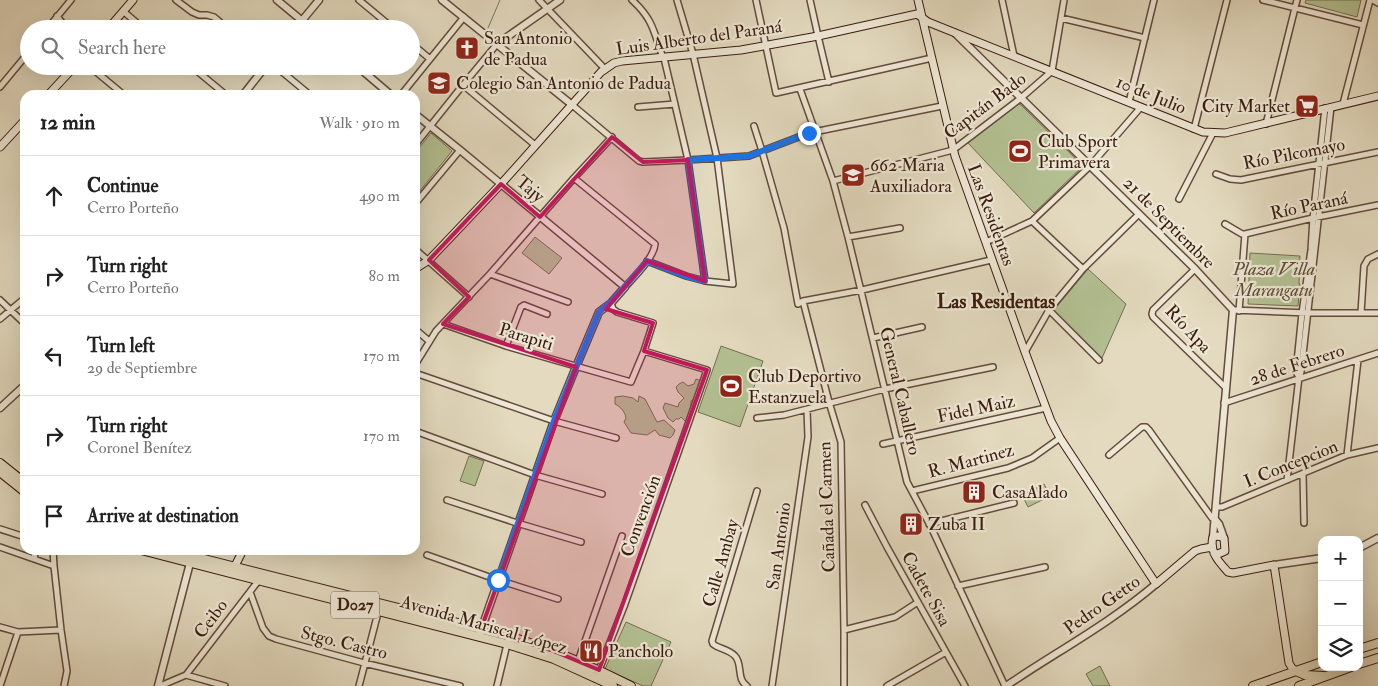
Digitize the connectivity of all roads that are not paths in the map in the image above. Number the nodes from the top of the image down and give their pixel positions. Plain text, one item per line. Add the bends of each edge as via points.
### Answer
1 (71, 0) edge
2 (133, 0) edge
3 (176, 0) edge
4 (277, 0) edge
5 (319, 0) edge
6 (359, 0) edge
7 (442, 0) edge
8 (539, 0) edge
9 (560, 0) edge
10 (632, 0) edge
11 (677, 0) edge
12 (756, 0) edge
13 (810, 0) edge
14 (918, 0) edge
15 (1002, 0) edge
16 (1064, 0) edge
17 (1154, 0) edge
18 (1227, 0) edge
19 (1263, 0) edge
20 (1297, 0) edge
21 (1370, 0) edge
22 (1374, 0) edge
23 (1378, 3) edge
24 (547, 8) junction
25 (1295, 8) junction
26 (123, 11) junction
27 (57, 16) junction
28 (464, 17) junction
29 (922, 17) junction
30 (1061, 18) junction
31 (54, 20) edge
32 (60, 20) edge
33 (116, 20) edge
34 (134, 20) edge
35 (218, 20) edge
36 (302, 20) joint
37 (383, 20) edge
38 (1363, 25) junction
39 (954, 32) junction
40 (818, 36) junction
41 (1145, 38) junction
42 (498, 44) junction
43 (767, 46) junction
44 (420, 50) edge
45 (692, 54) junction
46 (1014, 56) junction
47 (430, 58) junction
48 (663, 58) junction
49 (932, 58) junction
50 (20, 62) edge
51 (605, 69) junction
52 (420, 71) edge
53 (1052, 71) junction
54 (67, 75) edge
55 (100, 75) edge
56 (202, 75) edge
57 (259, 75) edge
58 (286, 75) edge
59 (368, 75) edge
60 (417, 75) edge
61 (829, 82) junction
62 (1, 84) edge
63 (463, 85) junction
64 (800, 89) junction
65 (53, 90) edge
66 (118, 90) edge
67 (220, 90) edge
68 (247, 90) edge
69 (304, 90) edge
70 (385, 90) edge
71 (405, 90) edge
72 (1378, 96) edge
73 (1022, 98) junction
74 (1130, 102) junction
75 (572, 104) junction
76 (675, 104) junction
77 (1343, 104) junction
78 (942, 106) junction
79 (1142, 107) junction
80 (638, 108) dead end
81 (1328, 108) junction
82 (420, 118) edge
83 (1266, 124) junction
84 (20, 125) edge
85 (430, 126) junction
86 (754, 126) dead end
87 (1194, 129) junction
88 (815, 132) junction
89 (1213, 133) junction
90 (612, 137) junction
91 (420, 139) edge
92 (535, 145) junction
93 (0, 147) edge
94 (460, 150) junction
95 (953, 150) junction
96 (762, 151) junction
97 (1378, 152) edge
98 (716, 158) junction
99 (688, 160) junction
100 (1326, 162) junction
101 (1319, 163) junction
102 (1090, 166) junction
103 (1216, 174) dead end
104 (574, 178) junction
105 (832, 181) junction
106 (501, 184) junction
107 (420, 198) edge
108 (1179, 199) dead end
109 (1378, 205) edge
110 (1138, 214) junction
111 (540, 217) junction
112 (1316, 218) junction
113 (1032, 221) junction
114 (1225, 224) dead end
115 (900, 228) dead end
116 (1245, 234) junction
117 (848, 237) junction
118 (986, 242) junction
119 (420, 253) edge
120 (1378, 254) edge
121 (429, 260) junction
122 (991, 260) junction
123 (647, 261) junction
124 (420, 266) edge
125 (1195, 269) junction
126 (1083, 270) junction
127 (490, 274) junction
128 (705, 281) junction
129 (625, 287) junction
130 (862, 290) junction
131 (469, 297) junction
132 (0, 300) edge
133 (803, 300) junction
134 (20, 302) edge
135 (568, 302) dead end
136 (611, 303) junction
137 (11, 310) junction
138 (1049, 310) junction
139 (1236, 310) junction
140 (1305, 313) junction
141 (1361, 313) junction
142 (1378, 313) edge
143 (547, 314) dead end
144 (0, 319) edge
145 (20, 319) edge
146 (443, 324) junction
147 (922, 327) dead end
148 (420, 333) edge
149 (873, 338) junction
150 (429, 340) junction
151 (506, 346) junction
152 (644, 351) junction
153 (1024, 352) junction
154 (1378, 353) edge
155 (420, 356) edge
156 (1099, 360) dead end
157 (1358, 360) junction
158 (576, 367) junction
159 (993, 367) dead end
160 (420, 375) edge
161 (1299, 378) junction
162 (1225, 387) junction
163 (885, 389) junction
164 (20, 390) edge
165 (829, 402) junction
166 (1224, 403) junction
167 (0, 408) edge
168 (1046, 408) junction
169 (807, 410) junction
170 (757, 418) dead end
171 (554, 421) junction
172 (420, 432) edge
173 (616, 438) dead end
174 (1060, 438) junction
175 (897, 440) junction
176 (883, 444) dead end
177 (1378, 448) edge
178 (1109, 455) dead end
179 (1347, 455) junction
180 (0, 463) edge
181 (0, 472) edge
182 (1302, 474) junction
183 (535, 475) junction
184 (20, 479) edge
185 (1288, 480) junction
186 (20, 488) edge
187 (756, 491) dead end
188 (912, 491) junction
189 (602, 494) dead end
190 (447, 500) dead end
191 (1014, 503) dead end
192 (866, 505) dead end
193 (1216, 507) junction
194 (1215, 519) junction
195 (1304, 523) dead end
196 (517, 524) junction
197 (929, 524) junction
198 (0, 529) edge
199 (20, 535) edge
200 (622, 536) dead end
201 (1213, 537) junction
202 (1224, 538) junction
203 (1378, 538) edge
204 (581, 542) dead end
205 (1363, 546) edge
206 (0, 547) edge
207 (1213, 550) junction
208 (1225, 551) junction
209 (20, 554) edge
210 (23, 555) edge
211 (35, 555) edge
212 (53, 555) edge
213 (160, 555) edge
214 (184, 555) edge
215 (240, 555) edge
216 (427, 555) dead end
217 (35, 559) junction
218 (1318, 559) edge
219 (190, 563) junction
220 (1274, 565) junction
221 (54, 566) junction
222 (1046, 567) dead end
223 (1224, 568) junction
224 (233, 570) junction
225 (259, 580) junction
226 (498, 580) junction
227 (1156, 584) junction
228 (958, 586) junction
229 (250, 592) junction
230 (558, 599) dead end
231 (918, 602) junction
232 (379, 607) junction
233 (0, 627) edge
234 (61, 630) junction
235 (844, 630) junction
236 (18, 632) junction
237 (480, 632) junction
238 (508, 640) junction
239 (1378, 643) edge
240 (1363, 648) edge
241 (946, 652) junction
242 (1378, 658) edge
243 (578, 661) junction
244 (364, 663) junction
245 (1318, 663) edge
246 (1363, 663) edge
247 (599, 670) junction
248 (1296, 671) junction
249 (1340, 671) edge
250 (186, 675) junction
251 (1326, 676) junction
252 (600, 683) edge
253 (1015, 683) edge
254 (0, 686) edge
255 (64, 686) edge
256 (159, 686) edge
257 (225, 686) edge
258 (358, 686) edge
259 (460, 686) edge
260 (496, 686) edge
261 (612, 686) edge
262 (631, 686) edge
263 (747, 686) edge
264 (772, 686) edge
265 (844, 686) edge
266 (887, 686) edge
267 (964, 686) edge
268 (1006, 686) edge
269 (1253, 686) edge
270 (1300, 686) edge

1 - 27 street
2 - 26 main road
3 - 35 street via 198,15
4 - 36 street
5 - 36 street
6 - 37 street
7 - 28 street
8 - 24 street
9 - 24 street
10 - 48 street via 651,23
11 - 45 street
12 - 43 street
13 - 40 street
14 - 29 main road, Las Residentas
15 - 46 street
16 - 30 street, Capitán Bado
17 - 41 street
18 - 87 street
19 - 25 street
20 - 25 street
21 - 38 street
22 - 23 street
24 - 42 street
24 - 51 street
25 - 38 street
25 - 83 street
26 - 33 main road
26 - 34 street
27 - 31 street
27 - 32 street
28 - 42 street
28 - 47 street
29 - 39 main road, 10 de Julio
29 - 40 main road, Luis Alberto del Paraná via 917,14
29 - 49 main road, Las Residentas
30 - 41 street
30 - 53 street, Capitán Bado
38 - 77 street
39 - 46 main road, 10 de Julio
39 - 73 street, 21 de Septiembre
40 - 43 main road, Luis Alberto del Paraná
40 - 61 street
41 - 74 street
42 - 63 street
42 - 75 street
43 - 45 main road, Luis Alberto del Paraná
43 - 64 street via 776,94
44 - 47 street
45 - 48 main road, Luis Alberto del Paraná
45 - 98 street
46 - 53 main road, 10 de Julio
47 - 52 street
48 - 51 main road, Luis Alberto del Paraná via 622,61
48 - 76 street
49 - 61 street
49 - 78 main road, Las Residentas
50 - 62 street
51 - 75 main road, Luis Alberto del Paraná
53 - 73 street, Capitán Bado
53 - 74 main road, 10 de Julio
54 - 65 main road
55 - 66 street
56 - 67 street
57 - 68 street
58 - 69 street
59 - 70 street
60 - 71 street
61 - 64 street
63 - 85 street
63 - 92 street
64 - 88 street, General Caballero
72 - 77 main road, 10 de Julio
73 - 95 street, Capitán Bado
73 - 102 street, 21 de Septiembre
74 - 79 main road, 10 de Julio
75 - 90 street
75 - 92 main road, Luis Alberto del Paraná
76 - 80 street
76 - 99 street
77 - 81 main road, 10 de Julio
78 - 88 street
78 - 95 main road, Las Residentas
79 - 87 main road, 10 de Julio
79 - 102 street
81 - 83 main road, 10 de Julio
81 - 100 street
81 - 101 street
82 - 85 street, Tajy
83 - 89 main road, 10 de Julio
84 - 93 main road
85 - 91 street
85 - 94 street, Tajy
86 - 96 street
87 - 89 main road, 10 de Julio
88 - 96 street
88 - 105 street, General Caballero
89 - 108 street
90 - 99 street via 643,162
90 - 104 street
92 - 106 main road, Luis Alberto del Paraná
94 - 106 street, Tajy
94 - 107 street
95 - 105 street, Capitán Bado
95 - 118 main road, Las Residentas
96 - 98 street via 749,156
96 - 133 street via 784,228 798,304
97 - 100 street, Río Pilcomayo
98 - 99 street
98 - 128 street via 733,284
99 - 128 street
100 - 101 street, Río Pilcomayo
100 - 112 street
101 - 103 street, Río Pilcomayo via 1241,180
101 - 112 street
102 - 110 street, 21 de Septiembre
102 - 113 street
104 - 111 street
104 - 123 street via 655,244
105 - 117 street, General Caballero
106 - 111 street, Tajy
106 - 121 main road, Luis Alberto del Paraná
109 - 112 street, Río Paraná
110 - 125 street, 21 de Septiembre
110 - 126 street
111 - 127 street
111 - 129 street, Tajy
112 - 116 street, Río Paraná
112 - 140 street
113 - 118 street
113 - 126 street
114 - 116 street
115 - 117 street
116 - 139 street, 21 de Septiembre
117 - 130 street, General Caballero
118 - 122 main road, Las Residentas
119 - 121 street
120 - 141 street via 1368,259 1364,266
121 - 124 main road, Luis Alberto del Paraná
121 - 131 street
122 - 130 street
122 - 153 main road, Las Residentas
123 - 128 street
123 - 129 street
125 - 139 street, 21 de Septiembre
125 - 162 street, Río Apa via 1152,314
126 - 138 street
127 - 131 street
127 - 135 street
129 - 136 street
130 - 133 street
130 - 149 street, General Caballero
131 - 146 street
132 - 137 street
133 - 165 street, Cañada el Carmen
134 - 137 street
136 - 152 street via 617,312 653,323
136 - 158 street via 599,312
137 - 144 street
137 - 145 street
138 - 153 street
138 - 156 street
139 - 140 street
139 - 162 street, 21 de Septiembre
140 - 141 street
140 - 161 street
141 - 142 street
143 - 151 street via 524,305 521,307
146 - 150 street
146 - 151 street, Parapiti
147 - 149 street
148 - 150 street
149 - 163 street, General Caballero
150 - 155 street
151 - 158 street, Parapiti
152 - 158 street, Parapiti via 632,382
152 - 247 street, Convención via 707,370
153 - 168 main road, Las Residentas
154 - 157 street, 28 de Febrero
157 - 161 street, 28 de Febrero
157 - 179 street
158 - 171 street
159 - 163 street
160 - 171 street
161 - 166 street, 28 de Febrero
161 - 185 street
162 - 166 street, 21 de Septiembre
163 - 165 street
163 - 175 street, General Caballero
164 - 167 street
165 - 169 street
165 - 235 street, Cañada el Carmen via 841,442
166 - 193 street, 21 de Septiembre
168 - 174 main road, Las Residentas
168 - 175 street, Fidel Maiz
169 - 170 street
169 - 264 street, San Antonio via 808,437
171 - 173 street
171 - 183 street
172 - 183 street
174 - 188 street, R. Martinez via 1032,458 1008,468
174 - 227 main road, Las Residentas
175 - 176 street, Fidel Maiz
175 - 188 street, General Caballero
177 - 179 street, I. Concepcion
178 - 194 street via 1146,427
179 - 182 street, I. Concepcion
180 - 184 highway
181 - 186 highway
182 - 185 street, I. Concepcion
182 - 195 street
183 - 189 street
183 - 196 street
185 - 193 street, I. Concepcion
187 - 263 street, Calle Ambay via 712,641 736,656 740,678
188 - 197 street, General Caballero
190 - 196 street
191 - 197 street
192 - 231 street, Cadete Sisa
193 - 194 street, 21 de Septiembre
194 - 201 street, 21 de Septiembre
194 - 202 street
196 - 204 street
196 - 226 street
197 - 228 street, General Caballero
198 - 199 street
200 - 243 street
201 - 202 main road
201 - 207 main road
202 - 208 main road
203 - 205 street
206 - 209 street
207 - 208 main road, Pedro Getto via 1218,554
207 - 223 main road
207 - 227 main road, Pedro Getto via 1201,548 1195,551
208 - 223 main road
210 - 217 street
211 - 217 street
212 - 221 street
213 - 219 highway, Avenida Mariscal López / D027
214 - 224 highway, Avenida Mariscal López / D027
215 - 224 main road
216 - 226 street
217 - 221 street
218 - 220 street
219 - 224 highway, Avenida Mariscal López / D027
219 - 256 street
220 - 223 main road via 1231,573
220 - 248 main road via 1289,663
221 - 234 street
222 - 228 street
224 - 225 highway, Avenida Mariscal López / D027
224 - 232 highway, Avenida Mariscal López / D027
225 - 229 street, Ceibo
225 - 232 highway, Avenida Mariscal López / D027
226 - 230 street
226 - 237 street
227 - 253 street, Pedro Getto
228 - 268 street, General Caballero
229 - 244 street, Stgo. Castro via 262,628 269,636
229 - 250 street, Ceibo
231 - 235 street via 895,617
231 - 241 street, Cadete Sisa
232 - 237 highway, Avenida Mariscal López / D027
232 - 244 street
233 - 236 street
234 - 236 street
234 - 255 street via 67,671
235 - 265 street, Cañada el Carmen
236 - 254 street
237 - 238 highway, Avenida Mariscal López / D027
238 - 243 highway, Avenida Mariscal López / D027 via 551,650
238 - 252 highway, Avenida Mariscal López / D027
238 - 260 street
239 - 240 highway
241 - 266 street
241 - 267 street, Cadete Sisa
242 - 246 highway
243 - 247 highway, Avenida Mariscal López / D027
244 - 258 street
244 - 259 street, Stgo. Castro
245 - 248 highway
247 - 262 highway, Avenida Mariscal López / D027
248 - 251 highway
248 - 269 highway
249 - 251 highway
250 - 256 street
250 - 257 street
251 - 270 highway
252 - 261 highway, Avenida Mariscal López / D027
253 - 268 street, Pedro Getto

